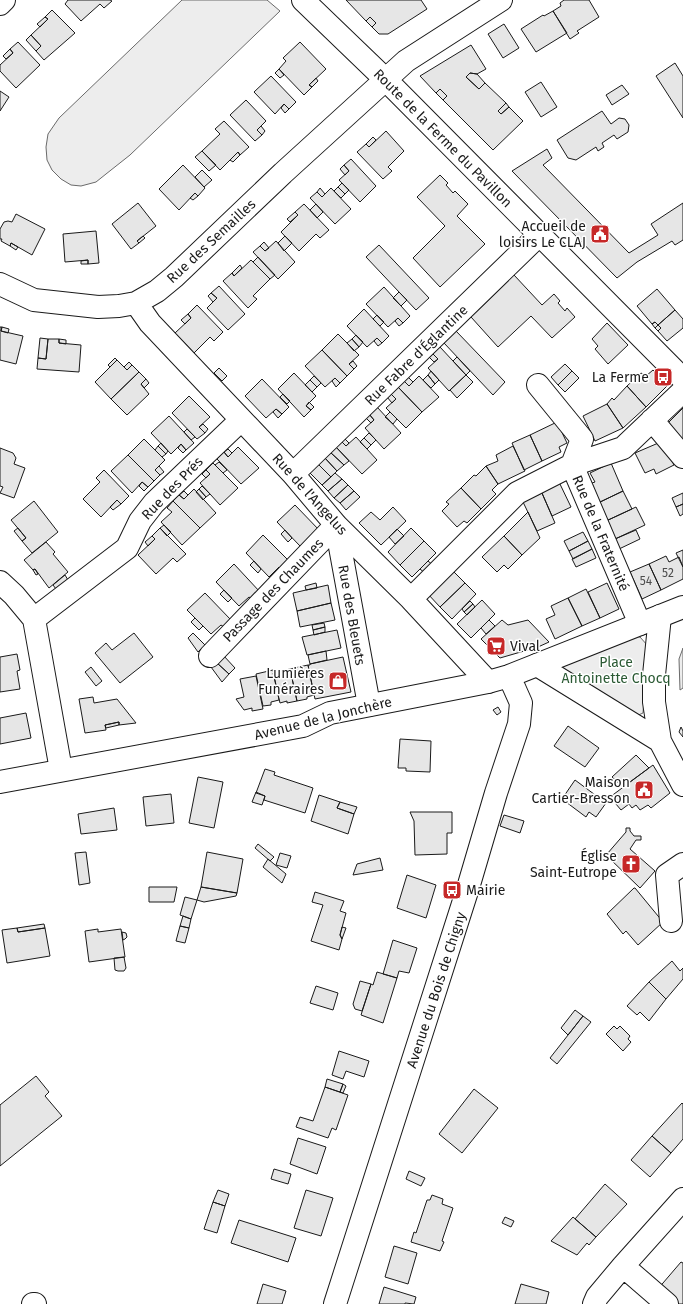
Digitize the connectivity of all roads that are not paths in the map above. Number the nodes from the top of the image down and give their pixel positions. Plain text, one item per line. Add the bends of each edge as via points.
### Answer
1 (4, 0) edge
2 (303, 0) edge
3 (501, 0) edge
4 (0, 4) edge
5 (386, 79) junction
6 (539, 235) junction
7 (0, 284) edge
8 (136, 303) junction
9 (683, 379) edge
10 (538, 385) dead end
11 (683, 392) edge
12 (242, 420) junction
13 (652, 420) junction
14 (683, 457) edge
15 (572, 465) junction
16 (293, 474) junction
17 (336, 525) junction
18 (0, 582) edge
19 (411, 599) junction
20 (683, 607) edge
21 (660, 616) junction
22 (34, 619) junction
23 (640, 624) junction
24 (210, 656) dead end
25 (537, 665) junction
26 (498, 679) junction
27 (369, 705) junction
28 (660, 741) junction
29 (61, 770) junction
30 (0, 782) edge
31 (683, 785) edge
32 (683, 864) edge
33 (671, 921) dead end
34 (683, 1199) edge
35 (623, 1266) junction
36 (335, 1304) edge
37 (594, 1304) edge
38 (667, 1304) edge

1 - 4 street
2 - 5 street, Route de la Ferme du Pavillon
3 - 5 street, Rue des Semailles via 406,61
5 - 6 street, Route de la Ferme du Pavillon
5 - 8 street, Rue des Semailles via 174,278
6 - 9 street, Route de la Ferme du Pavillon
6 - 16 street, Rue Fabre d'Églantine
7 - 8 street, Rue des Semailles via 34,300 98,307
8 - 12 street, Rue de l'Angelus via 150,323
10 - 15 street, Rue de la Fraternité via 582,439
11 - 13 street
12 - 16 street, Rue de l'Angelus
12 - 22 street, Rue des Prés via 154,503 140,521 127,548
13 - 14 street
13 - 15 street via 622,448
15 - 19 street via 517,493
15 - 23 street, Rue de la Fraternité
16 - 17 street, Rue de l'Angelus
17 - 19 street, Rue de l'Angelus
17 - 24 street, Passage des Chaumes
17 - 27 street, Rue des Bleuets
18 - 22 street
19 - 26 street, Rue de l'Angelus
20 - 21 street, Avenue de la Jonchère
21 - 23 street, Avenue de la Jonchère
21 - 28 street via 654,667 654,702
22 - 29 street
23 - 25 street, Avenue de la Jonchère
25 - 26 street, Avenue de la Jonchère
25 - 28 street
26 - 27 street, Avenue de la Jonchère
26 - 36 street, Avenue du Bois de Chigny via 521,703 519,724
27 - 29 street, Avenue de la Jonchère via 330,713 303,726
28 - 31 street
29 - 30 street, Avenue de la Jonchère
32 - 33 street via 667,875
34 - 35 street
35 - 37 street
35 - 38 street

